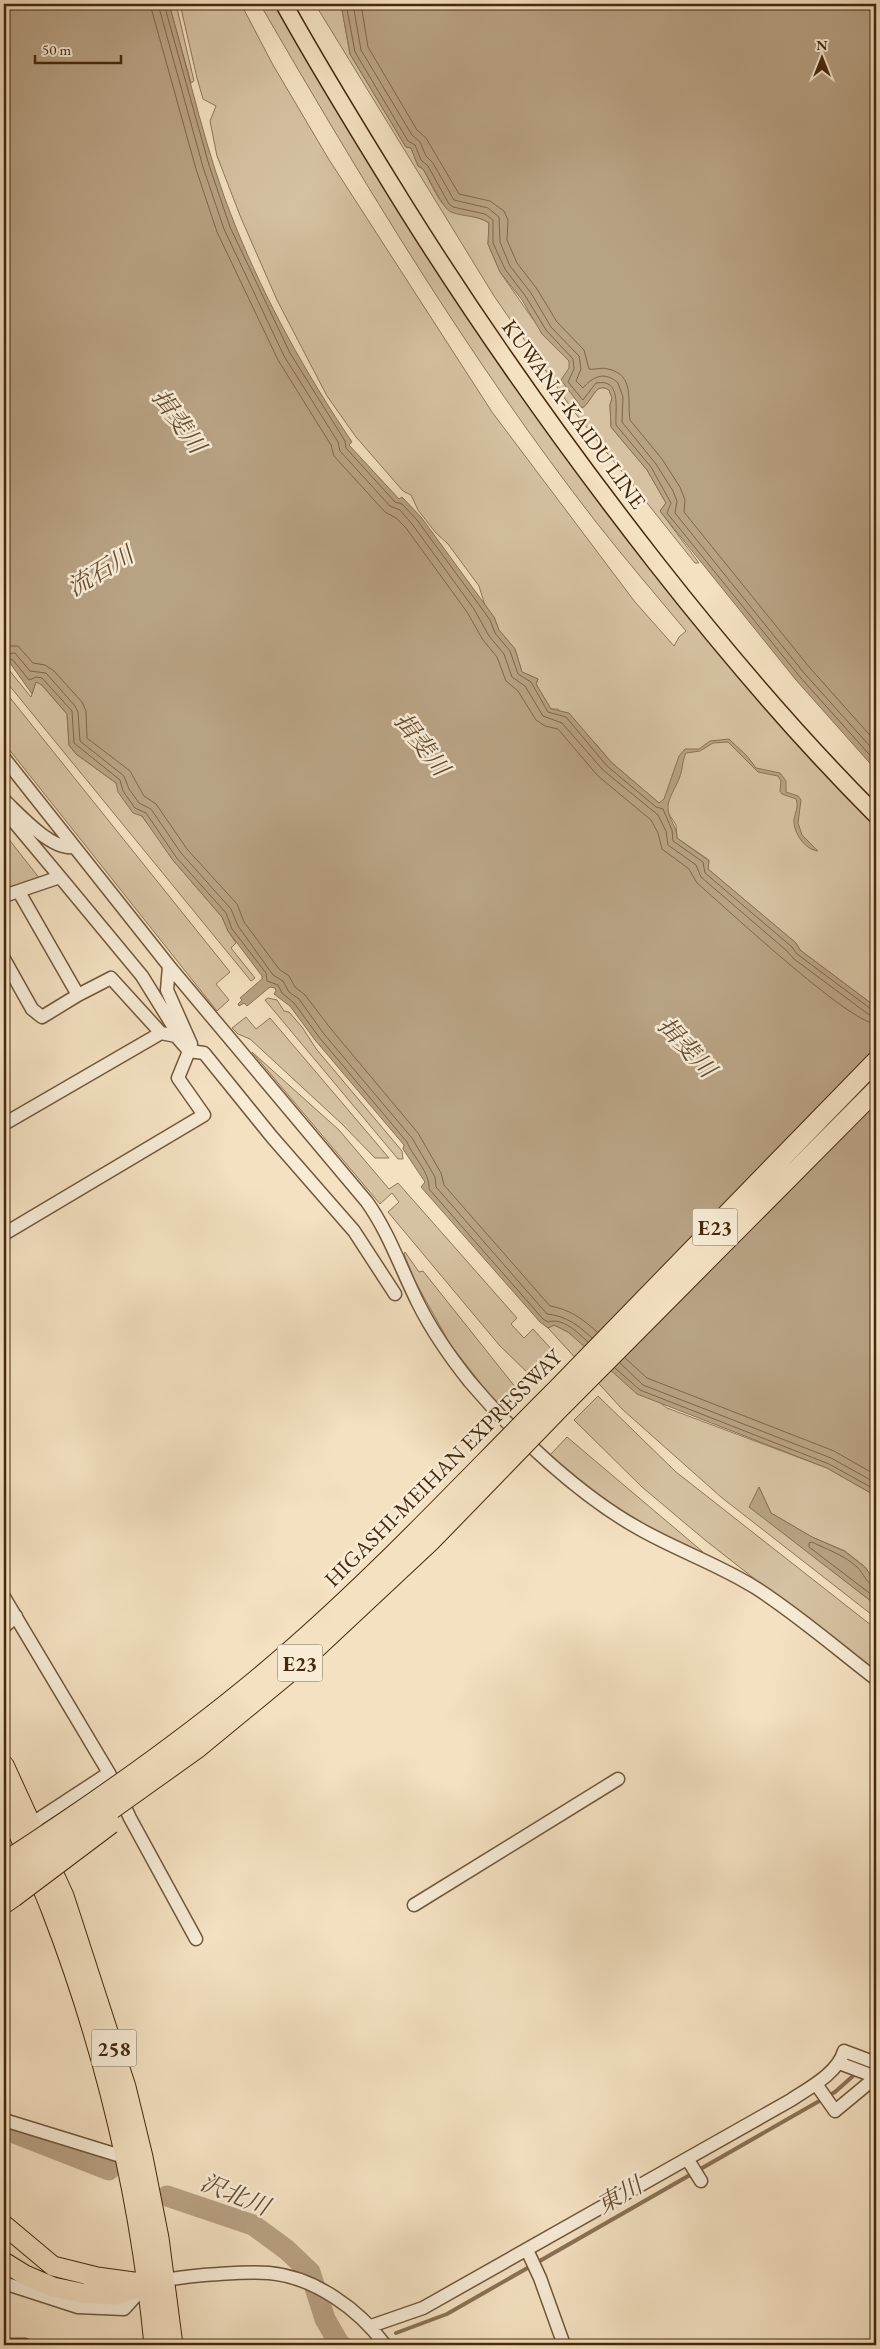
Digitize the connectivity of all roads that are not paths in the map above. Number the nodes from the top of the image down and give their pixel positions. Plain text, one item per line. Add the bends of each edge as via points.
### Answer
1 (284, 4) edge
2 (4, 758) edge
3 (4, 800) edge
4 (4, 810) edge
5 (876, 815) edge
6 (73, 847) junction
7 (60, 877) junction
8 (19, 892) junction
9 (4, 896) edge
10 (4, 958) edge
11 (169, 966) junction
12 (78, 995) junction
13 (161, 1033) junction
14 (176, 1036) junction
15 (189, 1051) junction
16 (876, 1061) edge
17 (876, 1090) edge
18 (4, 1124) edge
19 (4, 1234) edge
20 (395, 1294) dead end
21 (4, 1597) edge
22 (16, 1616) junction
23 (4, 1627) edge
24 (876, 1679) edge
25 (4, 1765) edge
26 (109, 1773) junction
27 (618, 1779) dead end
28 (6, 1811) edge
29 (31, 1824) junction
30 (4, 1862) edge
31 (7, 1894) edge
32 (414, 1905) dead end
33 (196, 1939) dead end
34 (839, 2063) junction
35 (876, 2063) edge
36 (876, 2077) edge
37 (816, 2084) junction
38 (4, 2120) edge
39 (124, 2157) junction
40 (689, 2162) junction
41 (701, 2181) dead end
42 (4, 2225) edge
43 (528, 2252) junction
44 (4, 2262) edge
45 (4, 2282) edge
46 (157, 2283) junction
47 (371, 2326) junction
48 (6, 2345) edge
49 (26, 2345) edge
50 (154, 2345) edge
51 (173, 2345) edge
52 (385, 2345) edge
53 (564, 2345) edge

1 - 5 main road, KUWANA-KAIDU LINE via 318,66 451,278 536,404 705,625 786,721
2 - 6 street
3 - 6 street via 36,830 65,848
4 - 7 street
6 - 11 street
7 - 8 street
7 - 14 street via 142,976
8 - 9 street
8 - 12 street
10 - 12 street via 32,1009 42,1016
11 - 15 street via 168,990 191,1044
11 - 24 street via 367,1202 442,1344 470,1382 498,1412 595,1501 637,1528 756,1588
12 - 13 street via 111,978
13 - 14 street
13 - 18 street
14 - 15 street
15 - 19 street via 178,1078 204,1115
15 - 20 street via 204,1053 354,1231
16 - 30 highway, HIGASHI-MEIHAN EXPRESSWAY / E23, bridge via 419,1528 284,1656 188,1735 89,1807
17 - 31 highway, HIGASHI-MEIHAN EXPRESSWAY / E23, bridge via 418,1553 294,1669 198,1748 175,1775
21 - 22 street
22 - 23 street
22 - 26 street
25 - 29 highway, 258
26 - 29 street
26 - 33 street
27 - 32 street
28 - 39 highway, 258 via 52,1912 110,2092
29 - 46 highway, 258 via 64,1896 126,2087 143,2157
34 - 35 street via 844,2051
34 - 36 street
34 - 37 street
36 - 37 street via 835,2111
37 - 40 street
38 - 39 street
39 - 46 highway, 258
40 - 41 street
40 - 43 street
42 - 46 highway via 53,2266 97,2277
43 - 47 street via 423,2308
43 - 53 street
44 - 46 highway via 53,2287 80,2293 116,2295
45 - 46 street via 78,2307 124,2310
46 - 47 street via 190,2276 270,2273 293,2278 334,2297
46 - 50 highway, 258
46 - 51 highway, 258
47 - 52 street
48 - 49 street

